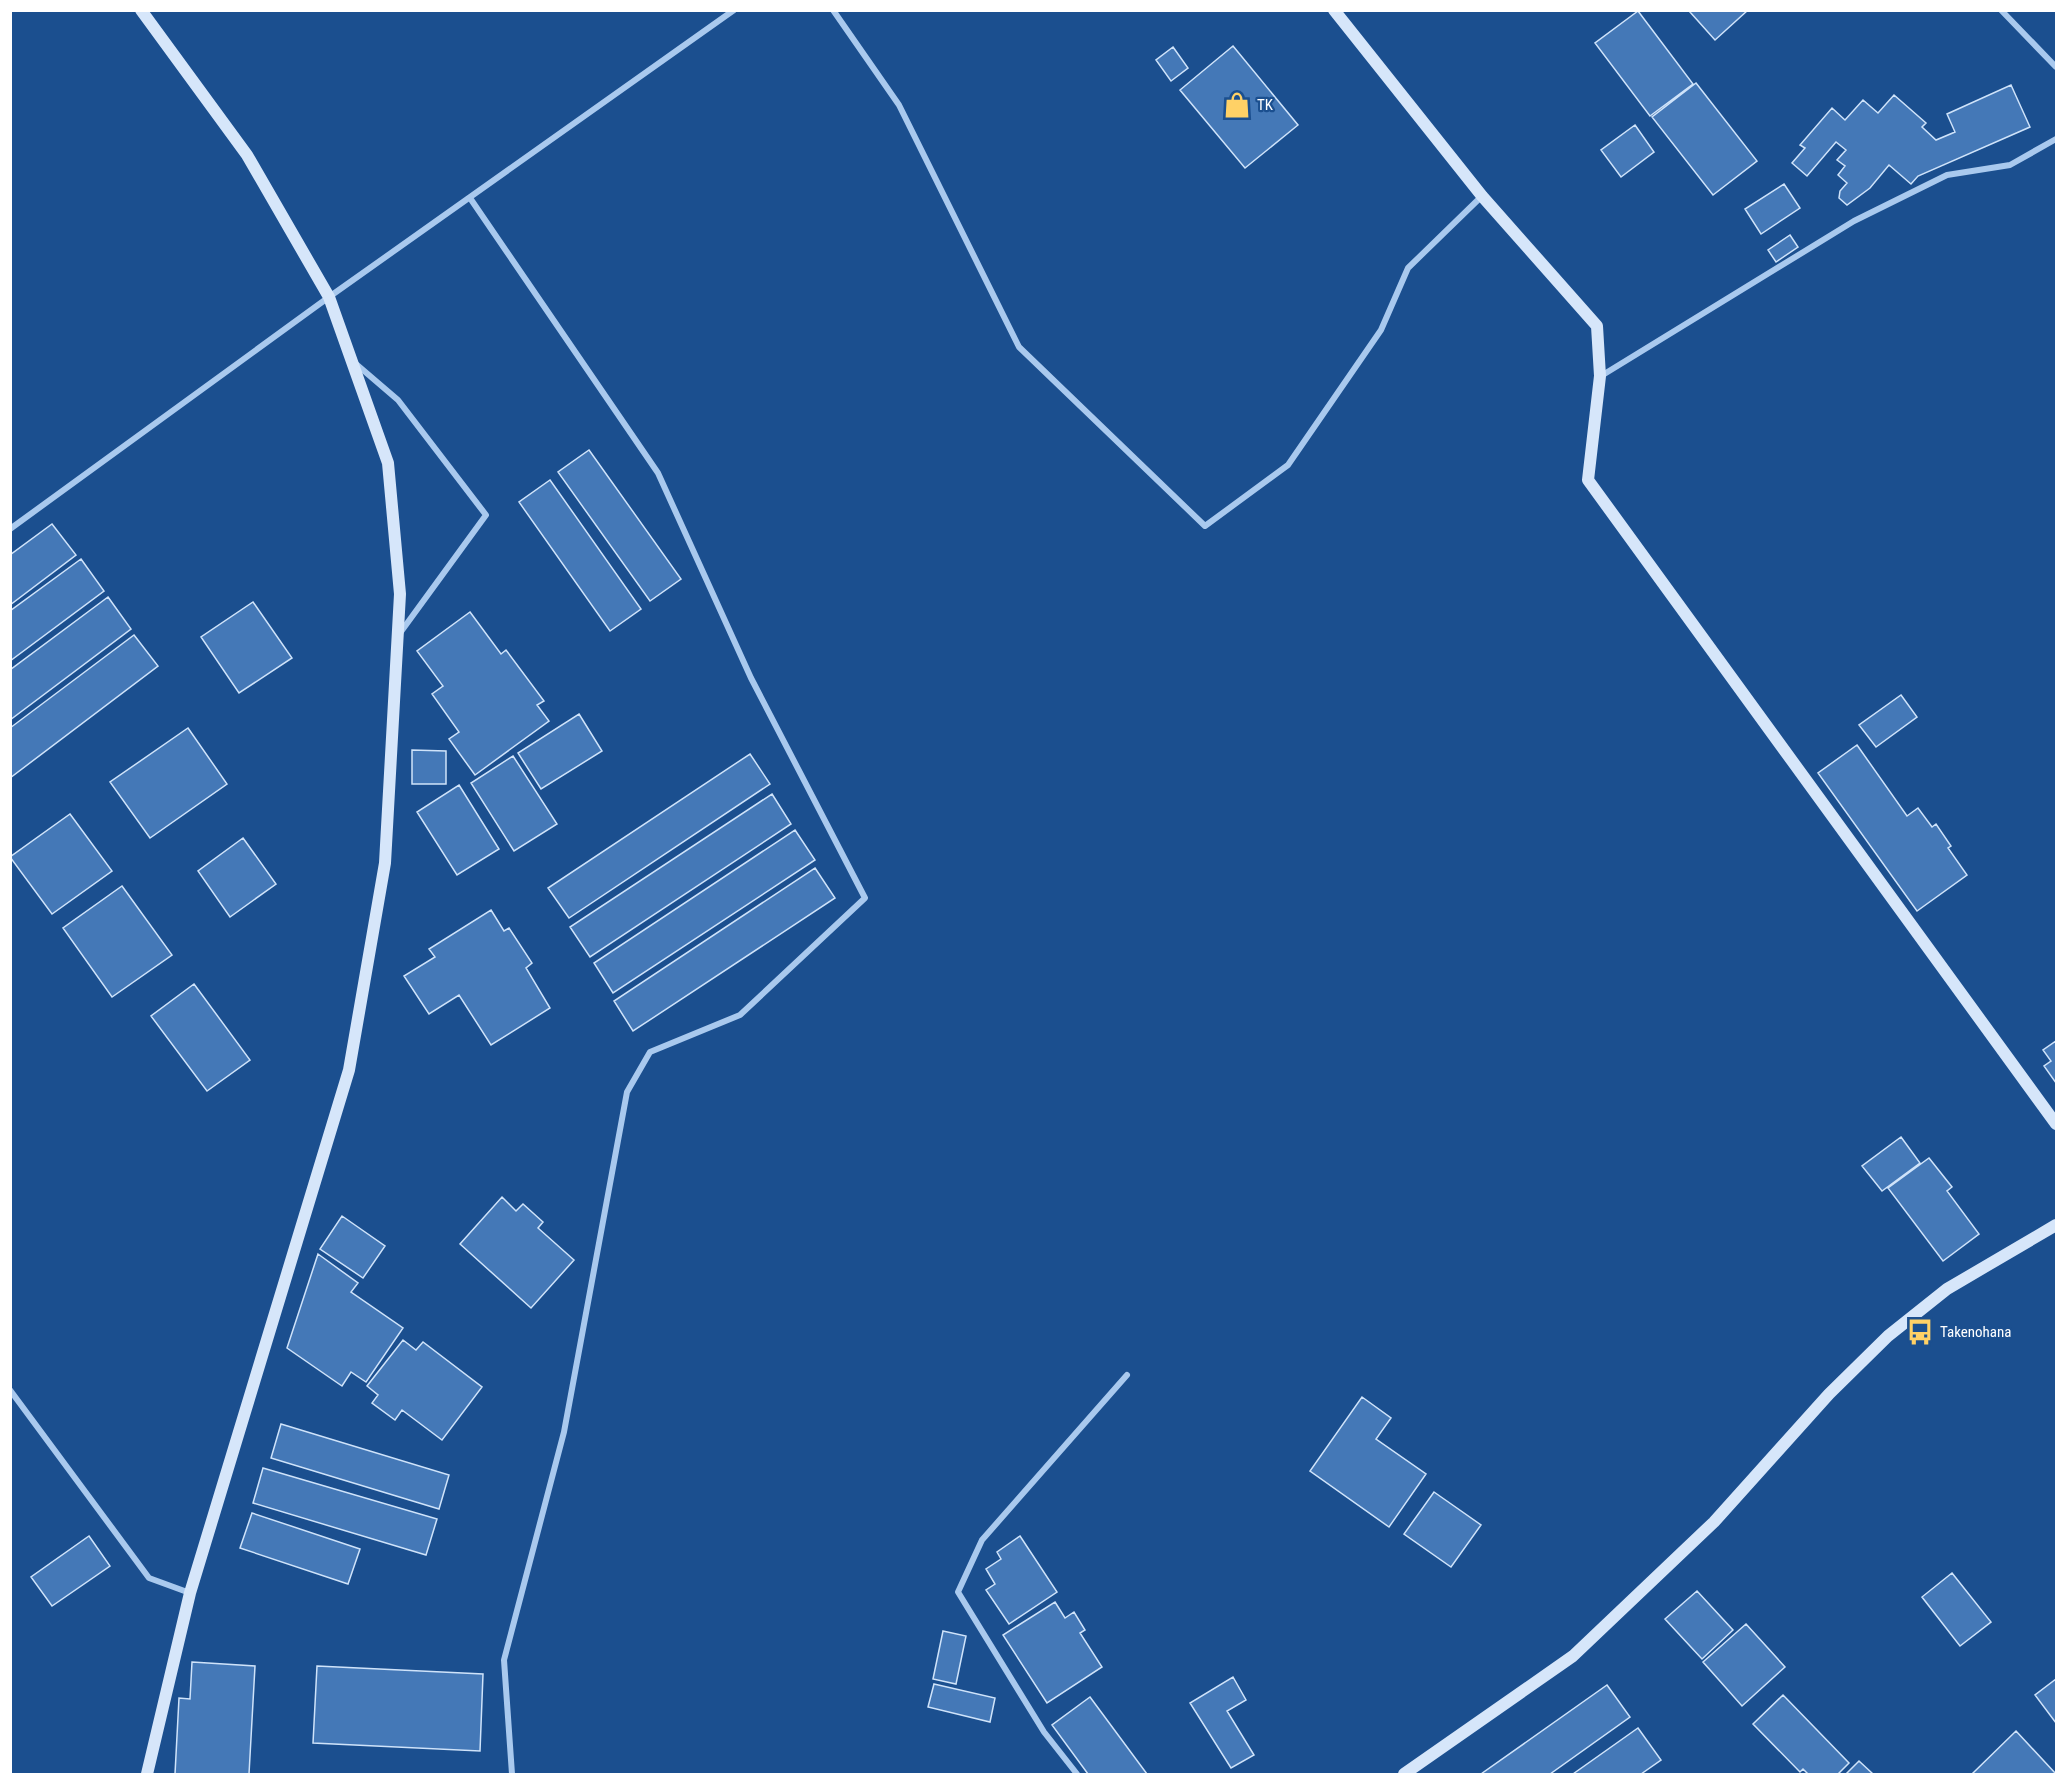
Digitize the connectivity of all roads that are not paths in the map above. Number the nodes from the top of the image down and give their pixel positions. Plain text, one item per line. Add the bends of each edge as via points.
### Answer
1 (141, 10) edge
2 (734, 10) edge
3 (833, 10) edge
4 (1334, 10) edge
5 (2001, 10) edge
6 (2056, 67) edge
7 (2056, 140) edge
8 (1482, 196) junction
9 (470, 198) junction
10 (329, 297) junction
11 (351, 360) junction
12 (1600, 376) junction
13 (10, 529) edge
14 (398, 636) junction
15 (2056, 1124) edge
16 (2056, 1225) edge
17 (1127, 1375) dead end
18 (10, 1390) edge
19 (190, 1593) junction
20 (147, 1774) edge
21 (512, 1774) edge
22 (1077, 1774) edge
23 (1404, 1774) edge

1 - 10 street via 247,155
2 - 9 street
3 - 8 street via 898,105 1019,347 1205,526 1288,465 1381,330 1408,268
4 - 8 street
5 - 6 street
7 - 12 street via 2010,165 1947,175 1854,221
8 - 12 street via 1597,326
9 - 10 street
9 - 21 street via 658,473 752,678 865,898 740,1014 650,1052 627,1092 564,1432 504,1660
10 - 11 street
10 - 13 street
11 - 14 street via 388,463 400,594
11 - 14 street via 398,400 486,515
12 - 15 street via 1588,480
14 - 19 street via 385,863 349,1070
16 - 23 street via 1947,1289 1888,1336 1829,1394 1714,1521 1573,1656
17 - 22 street via 982,1540 958,1592 1044,1732
18 - 19 street via 149,1578
19 - 20 street

